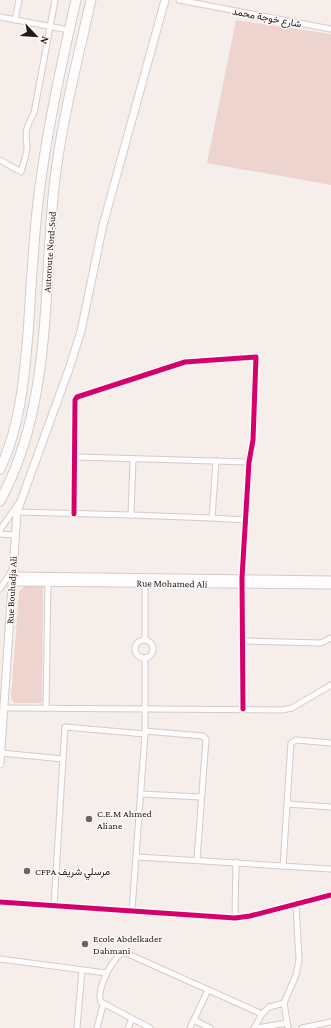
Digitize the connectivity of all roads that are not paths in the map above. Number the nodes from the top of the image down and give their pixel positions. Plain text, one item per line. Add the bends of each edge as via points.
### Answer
1 (20, 0) edge
2 (55, 0) edge
3 (76, 0) edge
4 (91, 0) edge
5 (165, 0) edge
6 (179, 0) edge
7 (0, 17) edge
8 (15, 20) junction
9 (50, 26) junction
10 (331, 28) edge
11 (69, 30) junction
12 (0, 160) edge
13 (76, 457) junction
14 (133, 459) junction
15 (216, 461) junction
16 (249, 462) junction
17 (0, 469) edge
18 (22, 498) junction
19 (0, 501) edge
20 (17, 512) junction
21 (74, 514) junction
22 (131, 515) junction
23 (212, 518) junction
24 (246, 520) junction
25 (0, 530) edge
26 (0, 534) edge
27 (14, 535) junction
28 (12, 576) junction
29 (331, 580) edge
30 (241, 581) junction
31 (48, 582) junction
32 (144, 583) junction
33 (331, 585) edge
34 (0, 589) edge
35 (331, 638) edge
36 (145, 640) junction
37 (242, 641) junction
38 (145, 658) junction
39 (331, 685) edge
40 (3, 695) edge
41 (4, 708) junction
42 (46, 708) junction
43 (146, 708) junction
44 (243, 709) junction
45 (145, 732) junction
46 (331, 743) edge
47 (1, 749) edge
48 (63, 759) junction
49 (0, 764) edge
50 (141, 794) junction
51 (201, 797) junction
52 (288, 804) junction
53 (331, 807) edge
54 (137, 856) junction
55 (197, 860) junction
56 (236, 862) junction
57 (283, 866) junction
58 (331, 869) edge
59 (331, 895) edge
60 (0, 902) edge
61 (296, 904) junction
62 (54, 905) junction
63 (132, 910) junction
64 (235, 918) junction
65 (0, 959) edge
66 (82, 970) junction
67 (106, 973) junction
68 (208, 990) junction
69 (284, 1003) junction
70 (103, 1005) junction
71 (262, 1014) junction
72 (132, 1019) junction
73 (194, 1020) junction
74 (331, 1022) edge
75 (288, 1026) edge
76 (77, 1028) edge
77 (97, 1028) edge
78 (128, 1028) edge
79 (150, 1028) edge
80 (190, 1028) edge
81 (210, 1028) edge
82 (254, 1028) edge
83 (258, 1028) edge
84 (302, 1028) edge

1 - 8 street
2 - 9 street
3 - 11 highway, Autoroute Nord-Sud
4 - 19 highway, Autoroute Nord-Sud via 58,159 39,375 32,419
5 - 18 main road, Rue Bouhadja Ali via 103,225 82,331
6 - 10 street, شارع خوجة محمد
7 - 8 street
8 - 9 street
9 - 11 street
9 - 12 street via 34,113 24,139 27,147 21,172
11 - 17 highway, Autoroute Nord-Sud via 41,182 22,397
13 - 14 street
13 - 16 street via 75,400 80,395 185,362 256,357 253,440
13 - 21 street
14 - 15 street
14 - 22 street
15 - 16 street
15 - 23 street
16 - 24 street
18 - 20 main road, Rue Bouhadja Ali
18 - 25 street
20 - 21 street
20 - 27 main road, Rue Bouhadja Ali
21 - 22 street
22 - 23 street
23 - 24 street
24 - 30 street
26 - 27 street
27 - 28 main road, Rue Bouhadja Ali
28 - 30 main road
28 - 31 main road, Rue Mohamed Ali
28 - 34 street
28 - 40 main road, Rue Bouhadja Ali
29 - 30 main road
30 - 32 main road, Rue Mohamed Ali
30 - 33 main road, Rue Mohamed Ali
30 - 37 street
31 - 32 main road, Rue Mohamed Ali
31 - 42 street
32 - 36 street
35 - 37 street via 321,643
36 - 38 street via 150,642 153,649 151,655
36 - 38 street via 139,642 135,649 139,657
37 - 44 street
38 - 43 street
39 - 44 street via 287,709
40 - 41 main road, Rue Bouhadja Ali
41 - 42 street
41 - 47 main road, Rue Bouhadja Ali
42 - 43 street
43 - 44 street
43 - 45 street
45 - 48 street via 65,727
45 - 50 street
45 - 51 street via 205,738
46 - 52 street via 296,740 291,743
47 - 48 street
47 - 49 main road, Rue Bouhadja Ali
48 - 62 street
50 - 51 street
50 - 54 street
51 - 55 street
52 - 53 street
52 - 57 street
54 - 55 street
54 - 63 street
55 - 56 street
56 - 57 street
56 - 64 street
57 - 58 street
59 - 61 street
60 - 62 street
61 - 64 street
61 - 69 street via 299,960 296,975
62 - 63 street
63 - 64 street
65 - 66 street
66 - 67 street
66 - 76 street
67 - 68 street via 119,956 126,953
67 - 70 street via 99,996
68 - 71 street
68 - 73 street
69 - 71 street via 269,1007
69 - 75 street
70 - 72 street
70 - 77 street
71 - 82 street
72 - 78 street
72 - 79 street
73 - 80 street
73 - 81 street
74 - 84 street
75 - 83 street

